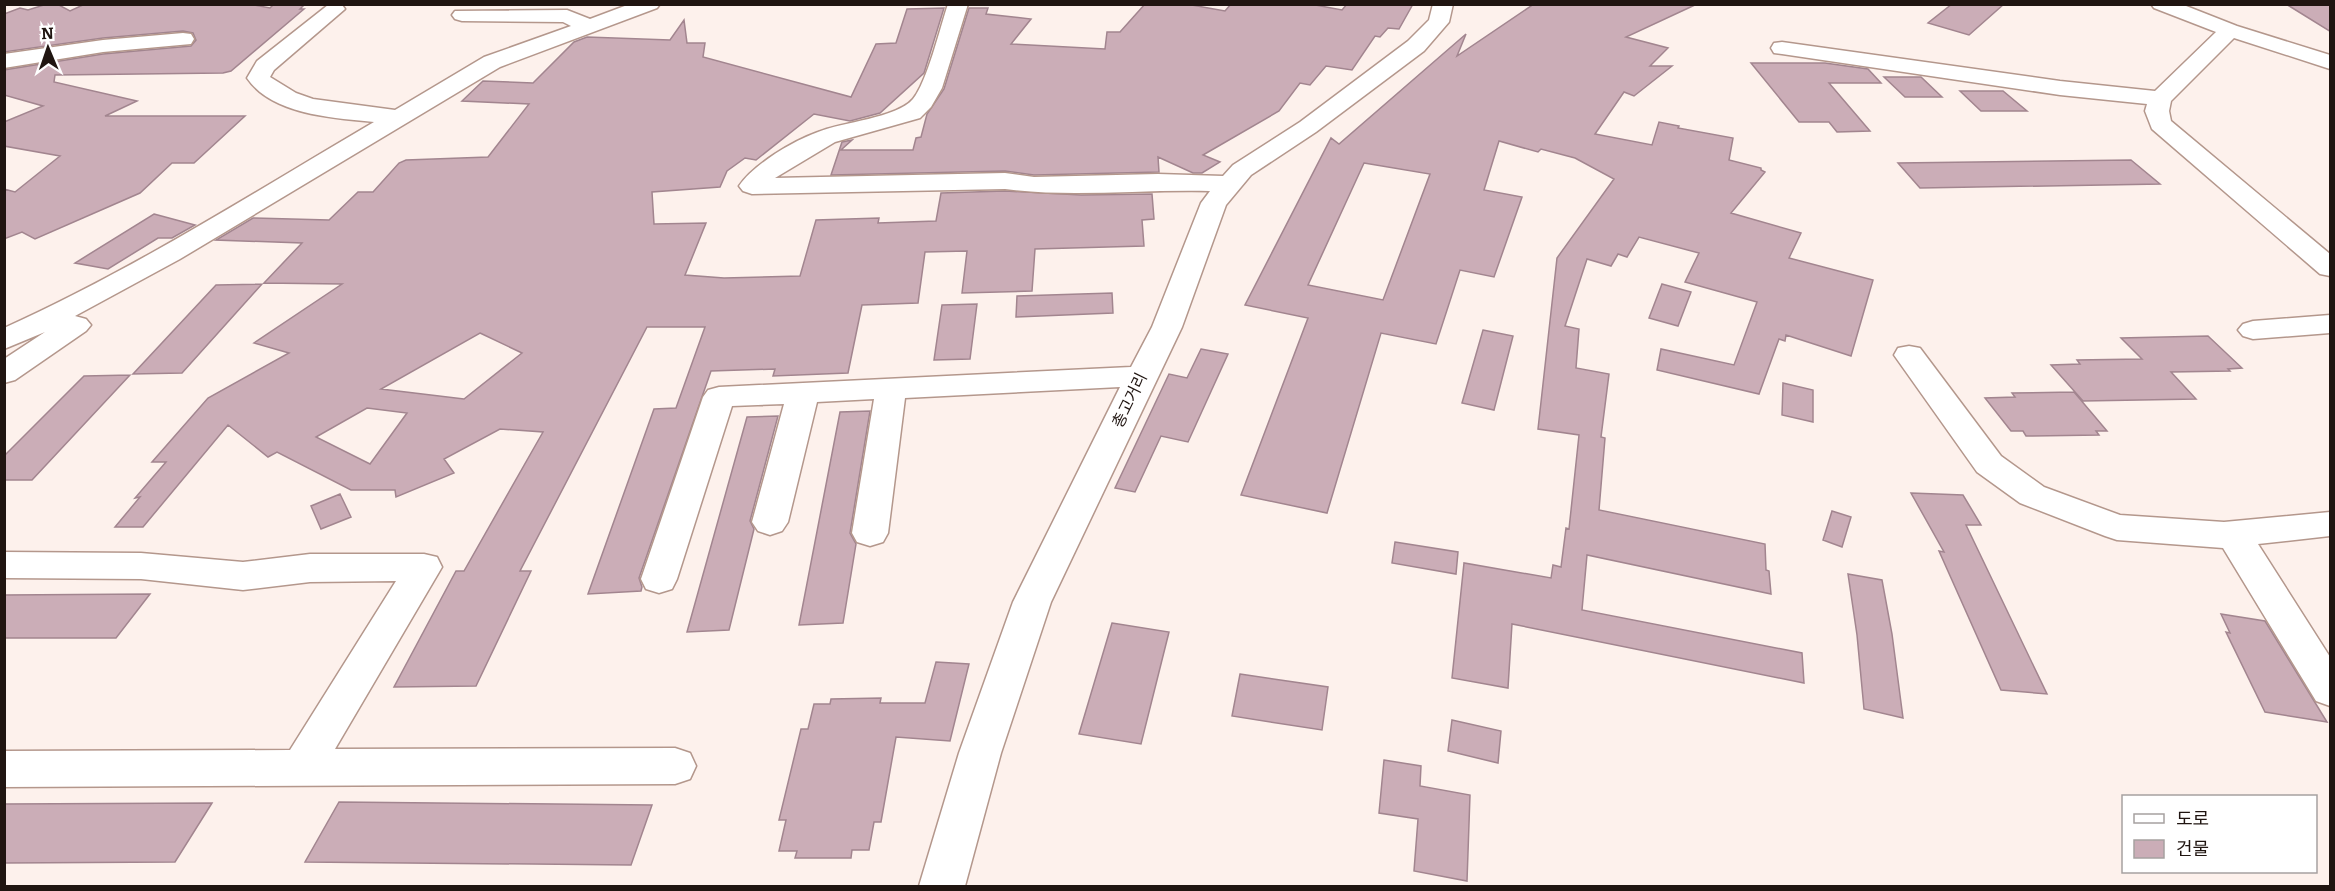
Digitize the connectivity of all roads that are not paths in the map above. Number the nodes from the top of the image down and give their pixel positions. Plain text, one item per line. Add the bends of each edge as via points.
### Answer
1 (650, 4) edge
2 (958, 4) edge
3 (1443, 4) edge
4 (2162, 4) edge
5 (335, 9) dead end
6 (462, 15) dead end
7 (590, 27) junction
8 (2230, 30) junction
9 (183, 39) dead end
10 (1782, 48) dead end
11 (4, 61) edge
12 (2331, 62) edge
13 (2160, 98) junction
14 (397, 117) junction
15 (1230, 184) junction
16 (170, 253) junction
17 (2331, 268) edge
18 (2331, 324) edge
19 (2253, 330) dead end
20 (4, 340) edge
21 (1909, 355) dead end
22 (4, 373) edge
23 (1141, 376) junction
24 (891, 388) junction
25 (802, 393) junction
26 (770, 522) dead end
27 (2331, 524) edge
28 (870, 533) dead end
29 (2233, 534) junction
30 (4, 565) edge
31 (659, 579) dead end
32 (2331, 690) edge
33 (675, 766) dead end
34 (302, 768) junction
35 (4, 769) edge
36 (942, 886) edge

1 - 7 street
2 - 15 street via 931,88 912,113 826,137 757,179 752,186 1005,181 1034,185
3 - 15 street, 총고거리 via 1439,22 1416,46 1308,127 1242,170
4 - 8 street
5 - 14 street via 265,66 258,78 268,88 299,103
6 - 7 street via 567,16
7 - 14 street via 492,62
8 - 12 street
8 - 13 street
9 - 11 street
10 - 13 street via 2060,88
13 - 17 street via 2160,124
14 - 16 street
15 - 23 street, 총고거리 via 1214,203 1167,327
16 - 20 street
16 - 22 street via 155,271
18 - 19 street
21 - 29 street via 1989,464 2032,495 2117,527
23 - 24 street
23 - 36 street, 총고거리 via 1032,602 980,753
24 - 25 street
24 - 28 street
25 - 26 street
25 - 31 street via 719,397
27 - 29 street
29 - 32 street
30 - 34 street via 141,566 243,576 310,568 424,567
33 - 34 street
34 - 35 street

